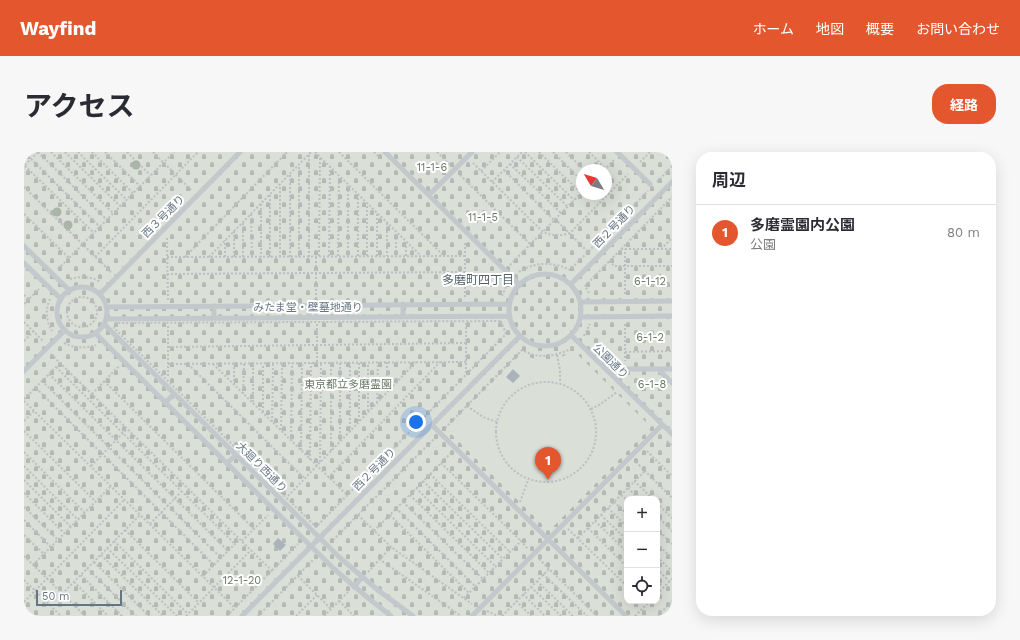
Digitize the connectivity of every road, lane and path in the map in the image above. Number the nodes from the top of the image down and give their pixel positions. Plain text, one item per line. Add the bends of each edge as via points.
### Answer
1 (38, 152) edge
2 (51, 152) edge
3 (65, 152) edge
4 (78, 152) edge
5 (92, 152) edge
6 (105, 152) edge
7 (127, 152) edge
8 (152, 152) edge
9 (174, 152) edge
10 (198, 152) edge
11 (240, 152) edge
12 (287, 152) edge
13 (315, 152) edge
14 (339, 152) edge
15 (385, 152) edge
16 (437, 152) edge
17 (472, 152) edge
18 (500, 152) edge
19 (522, 152) edge
20 (525, 152) edge
21 (539, 152) edge
22 (553, 152) edge
23 (566, 152) edge
24 (589, 152) edge
25 (650, 152) edge
26 (310, 153) edge
27 (618, 153) edge
28 (320, 157) junction
29 (467, 157) junction
30 (517, 157) junction
31 (31, 159) junction
32 (163, 162) junction
33 (299, 164) junction
34 (510, 164) junction
35 (578, 164) edge
36 (600, 164) edge
37 (608, 164) edge
38 (24, 166) edge
39 (330, 166) junction
40 (672, 166) edge
41 (634, 168) junction
42 (455, 170) junction
43 (504, 170) junction
44 (481, 171) junction
45 (290, 174) junction
46 (151, 175) junction
47 (176, 175) junction
48 (338, 175) junction
49 (576, 175) edge
50 (492, 182) junction
51 (672, 182) edge
52 (280, 184) junction
53 (650, 184) dead end
54 (348, 185) junction
55 (140, 186) junction
56 (24, 187) edge
57 (576, 187) edge
58 (191, 190) dead end
59 (133, 193) junction
60 (270, 194) junction
61 (358, 194) junction
62 (429, 195) junction
63 (672, 197) edge
64 (576, 198) edge
65 (127, 200) junction
66 (574, 200) junction
67 (261, 204) junction
68 (367, 204) junction
69 (120, 206) junction
70 (568, 207) junction
71 (113, 213) junction
72 (252, 213) junction
73 (377, 213) junction
74 (561, 213) junction
75 (24, 214) edge
76 (107, 220) junction
77 (555, 220) junction
78 (243, 222) junction
79 (387, 223) junction
80 (100, 227) junction
81 (234, 231) junction
82 (396, 232) junction
83 (543, 232) junction
84 (94, 233) junction
85 (570, 234) junction
86 (471, 236) junction
87 (167, 237) dead end
88 (672, 238) edge
89 (225, 240) junction
90 (406, 241) junction
91 (613, 242) junction
92 (83, 244) junction
93 (530, 244) junction
94 (24, 246) edge
95 (621, 249) junction
96 (625, 249) junction
97 (662, 249) junction
98 (672, 249) edge
99 (588, 252) junction
100 (601, 254) junction
101 (318, 256) junction
102 (329, 256) junction
103 (338, 256) junction
104 (348, 256) junction
105 (358, 256) junction
106 (367, 256) junction
107 (377, 256) junction
108 (387, 256) junction
109 (396, 256) junction
110 (406, 256) junction
111 (420, 256) junction
112 (444, 256) junction
113 (465, 256) junction
114 (95, 257) junction
115 (167, 257) junction
116 (208, 257) junction
117 (225, 257) junction
118 (234, 257) junction
119 (243, 257) junction
120 (252, 257) junction
121 (261, 257) junction
122 (270, 257) junction
123 (280, 257) junction
124 (290, 257) junction
125 (299, 257) junction
126 (309, 257) junction
127 (69, 258) junction
128 (184, 258) junction
129 (609, 261) junction
130 (24, 263) edge
131 (625, 266) junction
132 (672, 266) edge
133 (505, 270) junction
134 (56, 271) dead end
135 (465, 272) junction
136 (519, 272) dead end
137 (316, 273) junction
138 (168, 274) junction
139 (116, 277) junction
140 (66, 280) dead end
141 (45, 283) junction
142 (507, 283) dead end
143 (571, 284) junction
144 (105, 285) dead end
145 (520, 285) junction
146 (70, 291) junction
147 (100, 294) junction
148 (24, 295) edge
149 (625, 295) dead end
150 (51, 296) dead end
151 (590, 296) dead end
152 (28, 299) junction
153 (61, 299) junction
154 (501, 299) dead end
155 (316, 300) dead end
156 (168, 301) dead end
157 (672, 301) edge
158 (581, 302) junction
159 (71, 303) joint
160 (24, 304) edge
161 (403, 304) junction
162 (465, 304) junction
163 (510, 304) junction
164 (310, 305) junction
165 (106, 306) junction
166 (214, 306) junction
167 (466, 316) junction
168 (510, 316) junction
169 (672, 316) edge
170 (310, 317) junction
171 (403, 317) junction
172 (581, 317) junction
173 (106, 318) junction
174 (214, 318) junction
175 (500, 321) dead end
176 (24, 322) edge
177 (317, 322) dead end
178 (625, 322) dead end
179 (168, 323) dead end
180 (590, 323) dead end
181 (104, 324) junction
182 (65, 330) junction
183 (34, 331) junction
184 (95, 333) junction
185 (54, 334) dead end
186 (571, 335) junction
187 (520, 336) junction
188 (584, 336) dead end
189 (24, 341) edge
190 (62, 341) dead end
191 (46, 343) dead end
192 (99, 343) dead end
193 (466, 343) junction
194 (317, 345) junction
195 (168, 347) junction
196 (573, 348) dead end
197 (672, 351) edge
198 (49, 352) dead end
199 (557, 355) junction
200 (378, 362) junction
201 (387, 362) junction
202 (416, 362) junction
203 (440, 362) junction
204 (466, 362) junction
205 (60, 363) junction
206 (282, 363) junction
207 (292, 363) junction
208 (302, 363) junction
209 (311, 363) junction
210 (317, 363) junction
211 (321, 363) junction
212 (331, 363) junction
213 (340, 363) junction
214 (350, 363) junction
215 (359, 363) junction
216 (368, 363) junction
217 (168, 364) junction
218 (188, 364) junction
219 (213, 364) junction
220 (234, 364) junction
221 (244, 364) junction
222 (253, 364) junction
223 (263, 364) junction
224 (273, 364) junction
225 (121, 365) dead end
226 (56, 367) junction
227 (625, 369) dead end
228 (658, 369) junction
229 (672, 369) edge
230 (24, 371) edge
231 (49, 374) junction
232 (466, 375) junction
233 (42, 381) junction
234 (104, 381) junction
235 (168, 381) dead end
236 (473, 383) junction
237 (672, 383) edge
238 (560, 384) junction
239 (234, 385) junction
240 (36, 388) junction
241 (387, 392) junction
242 (617, 392) dead end
243 (92, 394) junction
244 (174, 394) junction
245 (243, 394) junction
246 (24, 400) edge
247 (165, 402) junction
248 (377, 403) junction
249 (253, 404) junction
250 (466, 406) junction
251 (591, 409) junction
252 (34, 411) junction
253 (368, 412) junction
254 (263, 413) junction
255 (24, 421) edge
256 (272, 422) junction
257 (359, 422) junction
258 (497, 422) junction
259 (432, 425) junction
260 (662, 425) junction
261 (128, 429) junction
262 (281, 431) junction
263 (24, 432) edge
264 (350, 432) junction
265 (440, 432) junction
266 (123, 433) junction
267 (672, 434) edge
268 (116, 440) junction
269 (291, 441) junction
270 (340, 441) junction
271 (641, 446) junction
272 (110, 447) junction
273 (456, 448) junction
274 (301, 451) junction
275 (331, 451) junction
276 (24, 452) edge
277 (103, 454) junction
278 (236, 455) junction
279 (630, 457) junction
280 (310, 460) junction
281 (320, 462) junction
282 (227, 463) junction
283 (441, 463) junction
284 (24, 466) edge
285 (91, 466) junction
286 (317, 466) junction
287 (645, 471) junction
288 (430, 474) junction
289 (672, 476) edge
290 (328, 478) junction
291 (304, 479) junction
292 (528, 479) junction
293 (24, 480) edge
294 (423, 481) junction
295 (634, 481) junction
296 (111, 486) junction
297 (416, 488) junction
298 (628, 488) junction
299 (182, 492) junction
300 (24, 494) edge
301 (621, 494) junction
302 (347, 495) junction
303 (410, 495) junction
304 (636, 496) edge
305 (650, 496) edge
306 (624, 497) edge
307 (175, 498) junction
308 (286, 498) dead end
309 (672, 498) edge
310 (125, 499) junction
311 (96, 502) junction
312 (403, 502) junction
313 (614, 502) junction
314 (168, 505) junction
315 (660, 506) edge
316 (24, 507) edge
317 (396, 508) junction
318 (516, 508) junction
319 (608, 508) junction
320 (624, 511) edge
321 (161, 512) junction
322 (85, 513) junction
323 (270, 513) dead end
324 (140, 515) junction
325 (358, 515) junction
326 (390, 515) junction
327 (601, 515) junction
328 (672, 518) edge
329 (660, 519) edge
330 (24, 520) edge
331 (78, 520) junction
332 (595, 521) junction
333 (150, 524) junction
334 (563, 524) junction
335 (624, 524) edge
336 (71, 527) junction
337 (316, 527) dead end
338 (588, 528) junction
339 (254, 529) junction
340 (125, 530) junction
341 (374, 531) junction
342 (672, 531) edge
343 (660, 532) edge
344 (24, 534) edge
345 (65, 534) junction
346 (624, 537) edge
347 (319, 538) junction
348 (578, 538) junction
349 (240, 539) junction
350 (548, 539) junction
351 (58, 540) junction
352 (114, 541) junction
353 (242, 541) junction
354 (521, 541) junction
355 (331, 542) dead end
356 (300, 543) dead end
357 (235, 544) junction
358 (672, 544) edge
359 (51, 547) junction
360 (311, 547) junction
361 (391, 547) junction
362 (660, 547) edge
363 (107, 548) junction
364 (624, 549) edge
365 (251, 550) junction
366 (228, 551) junction
367 (510, 552) junction
368 (44, 554) junction
369 (534, 554) junction
370 (101, 555) junction
371 (24, 556) edge
372 (221, 558) junction
373 (315, 558) dead end
374 (672, 558) edge
375 (379, 559) junction
376 (503, 560) junction
377 (660, 560) edge
378 (94, 562) junction
379 (624, 564) edge
380 (34, 565) junction
381 (214, 565) junction
382 (496, 567) junction
383 (87, 568) junction
384 (549, 568) junction
385 (272, 571) junction
386 (672, 571) edge
387 (660, 572) edge
388 (489, 573) junction
389 (543, 574) junction
390 (81, 575) junction
391 (203, 576) junction
392 (298, 576) junction
393 (364, 576) junction
394 (672, 578) edge
395 (47, 579) junction
396 (24, 580) edge
397 (483, 580) junction
398 (537, 580) junction
399 (669, 581) junction
400 (74, 582) junction
401 (624, 583) edge
402 (660, 584) edge
403 (476, 586) junction
404 (214, 587) junction
405 (531, 587) junction
406 (663, 587) junction
407 (352, 588) junction
408 (660, 590) edge
409 (35, 591) junction
410 (469, 593) junction
411 (62, 594) junction
412 (523, 594) junction
413 (317, 595) junction
414 (464, 598) junction
415 (339, 601) junction
416 (516, 601) junction
417 (672, 601) edge
418 (24, 602) edge
419 (199, 603) junction
420 (646, 605) edge
421 (235, 608) junction
422 (480, 608) junction
423 (331, 609) junction
424 (327, 614) junction
425 (187, 615) edge
426 (61, 616) edge
427 (85, 616) edge
428 (108, 616) edge
429 (122, 616) edge
430 (136, 616) edge
431 (149, 616) edge
432 (163, 616) edge
433 (177, 616) edge
434 (227, 616) edge
435 (242, 616) edge
436 (258, 616) edge
437 (296, 616) edge
438 (324, 616) edge
439 (329, 616) edge
440 (354, 616) edge
441 (391, 616) edge
442 (413, 616) edge
443 (461, 616) edge
444 (472, 616) edge
445 (498, 616) edge
446 (502, 616) edge
447 (531, 616) edge
448 (545, 616) edge
449 (560, 616) edge
450 (573, 616) edge
451 (587, 616) edge
452 (597, 616) edge
453 (626, 616) edge
454 (635, 616) edge
455 (658, 616) edge

1 - 31 path
1 - 76 path
2 - 71 path
3 - 69 path
4 - 65 path
5 - 59 path
6 - 55 path
7 - 46 path
8 - 32 path
9 - 32 path
10 - 47 path
11 - 139 lane, 西３号通り
12 - 128 path
13 - 28 path
14 - 112 path
15 - 62 lane
16 - 42 path
17 - 29 lane
18 - 44 path
19 - 30 path
20 - 66 path
21 - 57 path
22 - 49 path
23 - 35 path
24 - 36 path
25 - 41 path
26 - 33 path
26 - 126 path
27 - 37 path
27 - 41 lane
28 - 39 path
28 - 101 path
29 - 42 lane
29 - 44 path
30 - 34 path
30 - 70 path
31 - 38 path
31 - 80 path
32 - 46 path
32 - 47 path
33 - 45 path
33 - 125 path
34 - 43 path
34 - 74 path
38 - 84 path
39 - 48 path
39 - 102 path
40 - 99 path
41 - 53 lane
41 - 85 path
42 - 62 lane
42 - 93 path
43 - 50 path
43 - 77 path
44 - 50 path
45 - 52 path
45 - 124 path
46 - 55 path
47 - 58 path
47 - 114 path
48 - 54 path
48 - 103 path
50 - 83 path
51 - 91 lane, 西２号通り
52 - 60 path
52 - 123 path
54 - 61 path
54 - 104 path
55 - 59 path
56 - 92 path
59 - 65 path
60 - 67 path
60 - 122 path
61 - 68 path
61 - 105 path
62 - 86 lane
63 - 95 path
64 - 66 path
65 - 69 path
66 - 70 path
67 - 72 path
67 - 121 path
68 - 73 path
68 - 106 path
69 - 71 path
70 - 74 path
71 - 76 path
72 - 78 path
72 - 120 path
73 - 79 path
73 - 107 path
74 - 77 path
75 - 127 path
76 - 80 path
77 - 83 path
77 - 85 path
78 - 81 path
78 - 119 path
79 - 82 path
79 - 108 path
80 - 84 path
81 - 89 path
81 - 118 path
82 - 90 path
82 - 109 path
83 - 85 path via 556,236
83 - 93 path
84 - 92 path
85 - 99 path
86 - 113 path via 465,242
86 - 133 lane
87 - 115 path
88 - 97 path
89 - 116 path
89 - 117 path
90 - 110 path
90 - 111 path
91 - 95 path
91 - 100 lane, 西２号通り
92 - 114 path
92 - 127 path
93 - 133 path
94 - 146 lane
95 - 96 path
95 - 129 path
96 - 97 path
96 - 131 path
97 - 98 path
99 - 136 path via 570,270 558,265 541,264
100 - 129 path
100 - 143 lane, 西２号通り
101 - 102 path
101 - 126 path
101 - 137 path
102 - 103 path
103 - 104 path
104 - 105 path
105 - 106 path
106 - 107 path
107 - 108 path
108 - 109 path
109 - 110 path
110 - 111 path
111 - 112 path
112 - 113 path
113 - 135 path
114 - 139 path
115 - 128 path
115 - 138 path
116 - 117 path
116 - 128 path
117 - 118 path
118 - 119 path
119 - 120 path
120 - 121 path
121 - 122 path
122 - 123 path
123 - 124 path
124 - 125 path
125 - 126 path
127 - 134 path
129 - 131 path via 614,266
129 - 151 path via 585,286
130 - 141 lane
131 - 132 path
131 - 149 path
133 - 145 lane
135 - 137 path
135 - 162 path
137 - 138 path
137 - 155 path
138 - 156 path
139 - 147 lane, 西３号通り
140 - 144 path via 88,277
141 - 152 path
141 - 153 lane
142 - 154 path
143 - 145 lane via 561,277 542,274
143 - 158 lane
145 - 163 lane via 515,290
146 - 147 lane via 87,288
146 - 153 lane
147 - 165 lane
148 - 152 path
150 - 185 path via 47,312 48,324
152 - 160 path
153 - 182 lane via 57,312 59,322
157 - 158 lane
158 - 172 lane
159 - 159 path via 79,298 90,299 97,311 95,321 87,327 77,327 70,321 67,312
161 - 162 lane, みたま堂・壁墓地通り
161 - 164 lane, みたま堂・壁墓地通り
161 - 171 lane
162 - 163 lane, みたま堂・壁墓地通り
163 - 168 lane
164 - 166 lane, みたま堂・壁墓地通り
164 - 170 lane
165 - 166 lane, みたま堂・壁墓地通り
165 - 173 lane
166 - 174 lane
167 - 168 lane, みたま堂・壁墓地通り
167 - 171 lane, みたま堂・壁墓地通り
167 - 193 path
168 - 187 lane
169 - 172 lane
170 - 171 lane, みたま堂・壁墓地通り
170 - 174 lane, みたま堂・壁墓地通り
172 - 186 lane
173 - 174 lane, みたま堂・壁墓地通り
173 - 181 lane
175 - 232 path via 506,334
176 - 183 path
177 - 194 path
178 - 197 path via 625,352
179 - 195 path
180 - 188 path
181 - 184 lane
181 - 244 lane, 大廻り西通り
182 - 184 lane via 78,337
182 - 230 lane
183 - 189 path
183 - 191 path
184 - 247 lane, 大廻り西通り
186 - 187 lane via 559,343 546,346 532,344
186 - 260 lane, 公園通り
187 - 236 lane, 西２号通り
190 - 192 path via 82,348
193 - 194 path
193 - 204 path
194 - 195 path
194 - 210 path
195 - 217 path
196 - 199 path
198 - 205 path
199 - 238 path
199 - 250 path via 534,355 522,350
200 - 201 path
200 - 216 path
200 - 248 path
201 - 202 path
201 - 241 path
202 - 203 path
202 - 241 path
203 - 204 path
203 - 290 path
204 - 232 path
205 - 226 path
205 - 243 path
206 - 207 path
206 - 224 path
206 - 262 path
207 - 208 path
207 - 269 path
208 - 209 path
208 - 274 path
209 - 210 path
209 - 280 path
210 - 211 path
211 - 212 path
211 - 281 path
212 - 213 path
212 - 275 path
213 - 214 path
213 - 270 path
214 - 215 path
214 - 264 path
215 - 216 path
215 - 257 path
216 - 253 path
217 - 218 path
217 - 235 path
218 - 219 path
218 - 291 path
219 - 220 path
219 - 239 path
220 - 221 path
220 - 239 path
221 - 222 path
221 - 245 path
222 - 223 path
222 - 249 path
223 - 224 path
223 - 254 path
224 - 256 path
225 - 234 path
226 - 231 path
226 - 266 path
227 - 228 lane
228 - 229 lane
228 - 237 lane
231 - 233 path
231 - 268 path
232 - 236 path
232 - 302 path
233 - 240 path
233 - 272 path
234 - 243 path
234 - 339 path
236 - 259 lane, 西２号通り
238 - 251 path via 573,389
238 - 258 path via 544,382 528,385 514,394 503,406
239 - 245 path
240 - 246 path
240 - 277 path
241 - 248 path
242 - 251 path
243 - 261 path
244 - 247 lane
244 - 278 lane, 大廻り西通り
245 - 249 path
246 - 252 path
247 - 282 lane, 大廻り西通り
248 - 253 path
249 - 254 path
250 - 258 path via 483,418
250 - 265 path
251 - 292 path via 596,423 596,438 592,453 584,465 572,475 558,481
252 - 255 path
252 - 285 path
253 - 257 path
254 - 256 path
256 - 262 path
257 - 264 path
258 - 292 path via 499,450 516,473
259 - 265 lane
259 - 347 lane, 西２号通り
260 - 267 lane, 公園通り
260 - 271 lane
261 - 266 path
261 - 349 path
262 - 269 path
263 - 311 path
264 - 270 path
265 - 273 lane
265 - 325 path
266 - 268 path
266 - 299 path
268 - 272 path
268 - 307 path
269 - 274 path
270 - 275 path
271 - 279 lane
271 - 289 path
272 - 277 path
272 - 314 path
273 - 283 path
273 - 318 lane
274 - 280 path
275 - 281 path
276 - 322 path
277 - 285 path
277 - 321 path
278 - 282 lane
278 - 347 lane, 大廻り西通り
279 - 287 path
279 - 334 lane
280 - 286 path
281 - 286 path
282 - 360 lane, 大廻り西通り
283 - 288 path
283 - 354 path
284 - 331 path
285 - 296 path
286 - 290 path
286 - 291 path
287 - 295 path
287 - 309 path
288 - 294 path
288 - 367 path
290 - 302 path
291 - 308 path
292 - 318 path
293 - 336 path
294 - 297 path
294 - 376 path
295 - 298 path
295 - 305 path
296 - 310 path
296 - 311 path
297 - 303 path
297 - 382 path
298 - 301 path
298 - 304 path
299 - 307 path
299 - 357 path
300 - 345 path
301 - 306 path
301 - 313 path
302 - 337 path
303 - 312 path
303 - 388 path
307 - 314 path
307 - 366 path
310 - 324 path
310 - 395 path
311 - 322 path
312 - 317 path
312 - 397 path
313 - 319 path
313 - 320 path
314 - 321 path
314 - 372 path
315 - 328 path
316 - 351 path
317 - 326 path
317 - 403 path
318 - 350 lane
319 - 327 path
319 - 335 path
321 - 333 path
321 - 381 path
322 - 331 path
323 - 339 path
324 - 333 path
324 - 340 path
325 - 341 path
325 - 355 path
326 - 341 path
326 - 410 path
327 - 332 path
327 - 346 path
329 - 342 path
330 - 359 path
331 - 336 path
332 - 338 path
332 - 364 path
333 - 391 path
334 - 348 path
334 - 350 lane
336 - 345 path
338 - 348 path
338 - 379 path
339 - 353 path
340 - 352 path
340 - 419 path
341 - 361 path
343 - 358 path
344 - 368 path
345 - 351 path
347 - 360 lane, 西２号通り
347 - 393 lane, 大廻り西通り
348 - 401 path
349 - 353 path
349 - 357 path
350 - 369 lane
350 - 453 lane
351 - 359 path
352 - 363 path
352 - 425 path
353 - 365 path
354 - 367 path
354 - 369 path
356 - 385 path
357 - 366 path
359 - 368 path
360 - 407 lane, 大廻り西通り
360 - 435 lane, 西２号通り
361 - 375 path
361 - 414 path
362 - 374 path
363 - 370 path
363 - 433 path
365 - 385 path
365 - 404 path
366 - 372 path
367 - 376 path
368 - 380 path
369 - 384 path
369 - 422 lane
370 - 378 path
370 - 432 path
371 - 380 path
372 - 381 path
373 - 392 path
375 - 393 path
375 - 443 path
376 - 382 path
377 - 386 path
378 - 383 path
378 - 431 path
380 - 395 path
381 - 391 path
382 - 388 path
383 - 390 path
383 - 430 path
384 - 389 path
384 - 452 path
385 - 421 path
387 - 399 path
388 - 397 path
389 - 398 path
389 - 451 path
390 - 400 path
390 - 429 path
391 - 404 path
392 - 413 path
392 - 436 path
393 - 407 lane
393 - 442 lane, 大廻り西通り
394 - 399 path
395 - 409 path
395 - 411 path
396 - 409 path
397 - 403 path
398 - 405 path
398 - 450 path
399 - 406 path
400 - 411 path
400 - 428 path
402 - 406 path
403 - 410 path
404 - 419 path
404 - 421 path
405 - 412 path
405 - 449 path
406 - 408 path
407 - 415 path
407 - 441 lane, 大廻り西通り
409 - 418 path
409 - 426 path
410 - 414 path
411 - 427 path
412 - 416 path
412 - 448 path
413 - 423 path
413 - 437 path
414 - 422 path
415 - 423 path
415 - 440 path
416 - 446 path
416 - 447 path
417 - 455 path
419 - 425 path
420 - 454 path
421 - 434 path
422 - 444 lane
422 - 445 path
423 - 424 path
424 - 438 path
424 - 439 path

